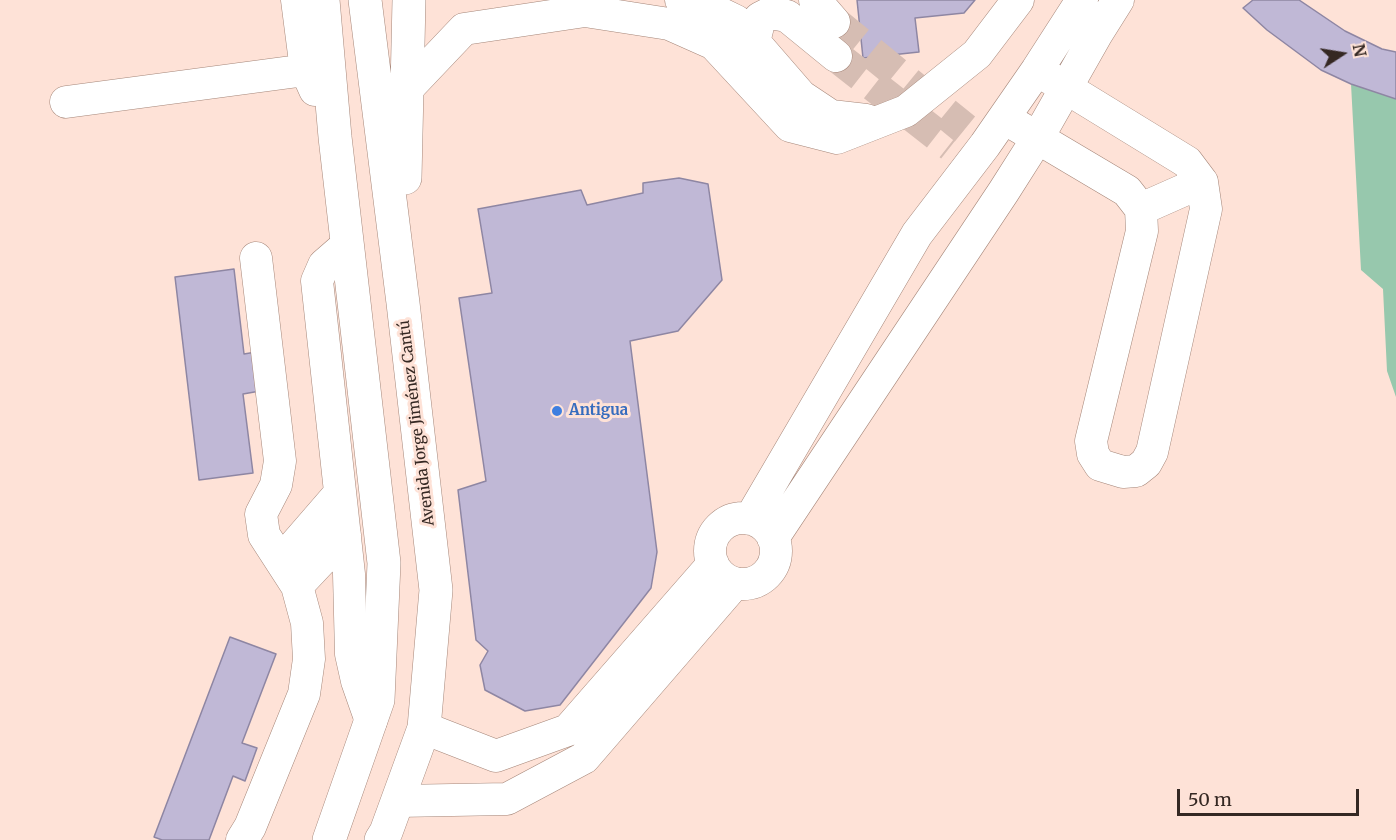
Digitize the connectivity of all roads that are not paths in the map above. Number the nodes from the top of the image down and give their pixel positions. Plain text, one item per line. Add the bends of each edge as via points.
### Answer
1 (297, 0) edge
2 (323, 0) edge
3 (365, 0) edge
4 (409, 0) edge
5 (514, 0) edge
6 (681, 0) edge
7 (1018, 0) edge
8 (1082, 0) edge
9 (1118, 0) edge
10 (719, 4) edge
11 (464, 29) junction
12 (754, 42) junction
13 (836, 56) tunnel mouth
14 (306, 70) junction
15 (1037, 70) junction
16 (1066, 88) junction
17 (407, 89) junction
18 (66, 102) dead end
19 (1004, 118) junction
20 (879, 122) junction
21 (335, 137) junction
22 (1037, 139) junction
23 (1202, 182) junction
24 (1141, 209) junction
25 (347, 245) junction
26 (256, 258) dead end
27 (403, 303) junction
28 (340, 493) junction
29 (761, 528) junction
30 (345, 535) junction
31 (289, 573) junction
32 (724, 573) junction
33 (371, 721) junction
34 (424, 728) junction
35 (398, 801) junction
36 (385, 837) edge
37 (242, 840) edge
38 (329, 840) edge

1 - 14 street
2 - 21 main road
3 - 27 main road, Avenida Jorge Jiménez Cantú
4 - 17 main road
5 - 11 street
6 - 10 street
7 - 20 street via 976,54 906,111
8 - 15 street
9 - 16 street
10 - 12 street
11 - 17 street
11 - 20 street via 585,11 669,24 714,44 790,126 837,138
12 - 13 street via 760,18 770,13 787,16
12 - 20 street via 801,96 831,116
14 - 18 street
14 - 21 street
15 - 16 street
15 - 19 street
16 - 22 street
16 - 23 street via 1187,162
17 - 27 main road
19 - 22 street
19 - 29 street via 968,146
21 - 25 main road
22 - 24 street via 1127,191
22 - 29 street
23 - 24 street
23 - 24 street via 1206,209 1152,452 1136,471 1123,472 1100,465 1091,441 1142,231
25 - 28 street via 324,265 317,281
25 - 33 main road via 384,563 378,700
26 - 31 street via 280,462 276,485 261,514 264,535
27 - 34 main road, Avenida Jorge Jiménez Cantú via 436,590
28 - 30 street
28 - 31 street
29 - 32 street via 740,518 721,526 711,543 710,554
29 - 32 street via 775,548 771,568 746,584
30 - 31 street
30 - 33 street via 351,654
31 - 37 street via 307,622 309,659 304,693
32 - 34 street via 568,730 495,756
32 - 35 street via 584,758 507,799
33 - 38 main road
34 - 35 main road, Avenida Jorge Jiménez Cantú
35 - 36 main road, Avenida Jorge Jiménez Cantú

